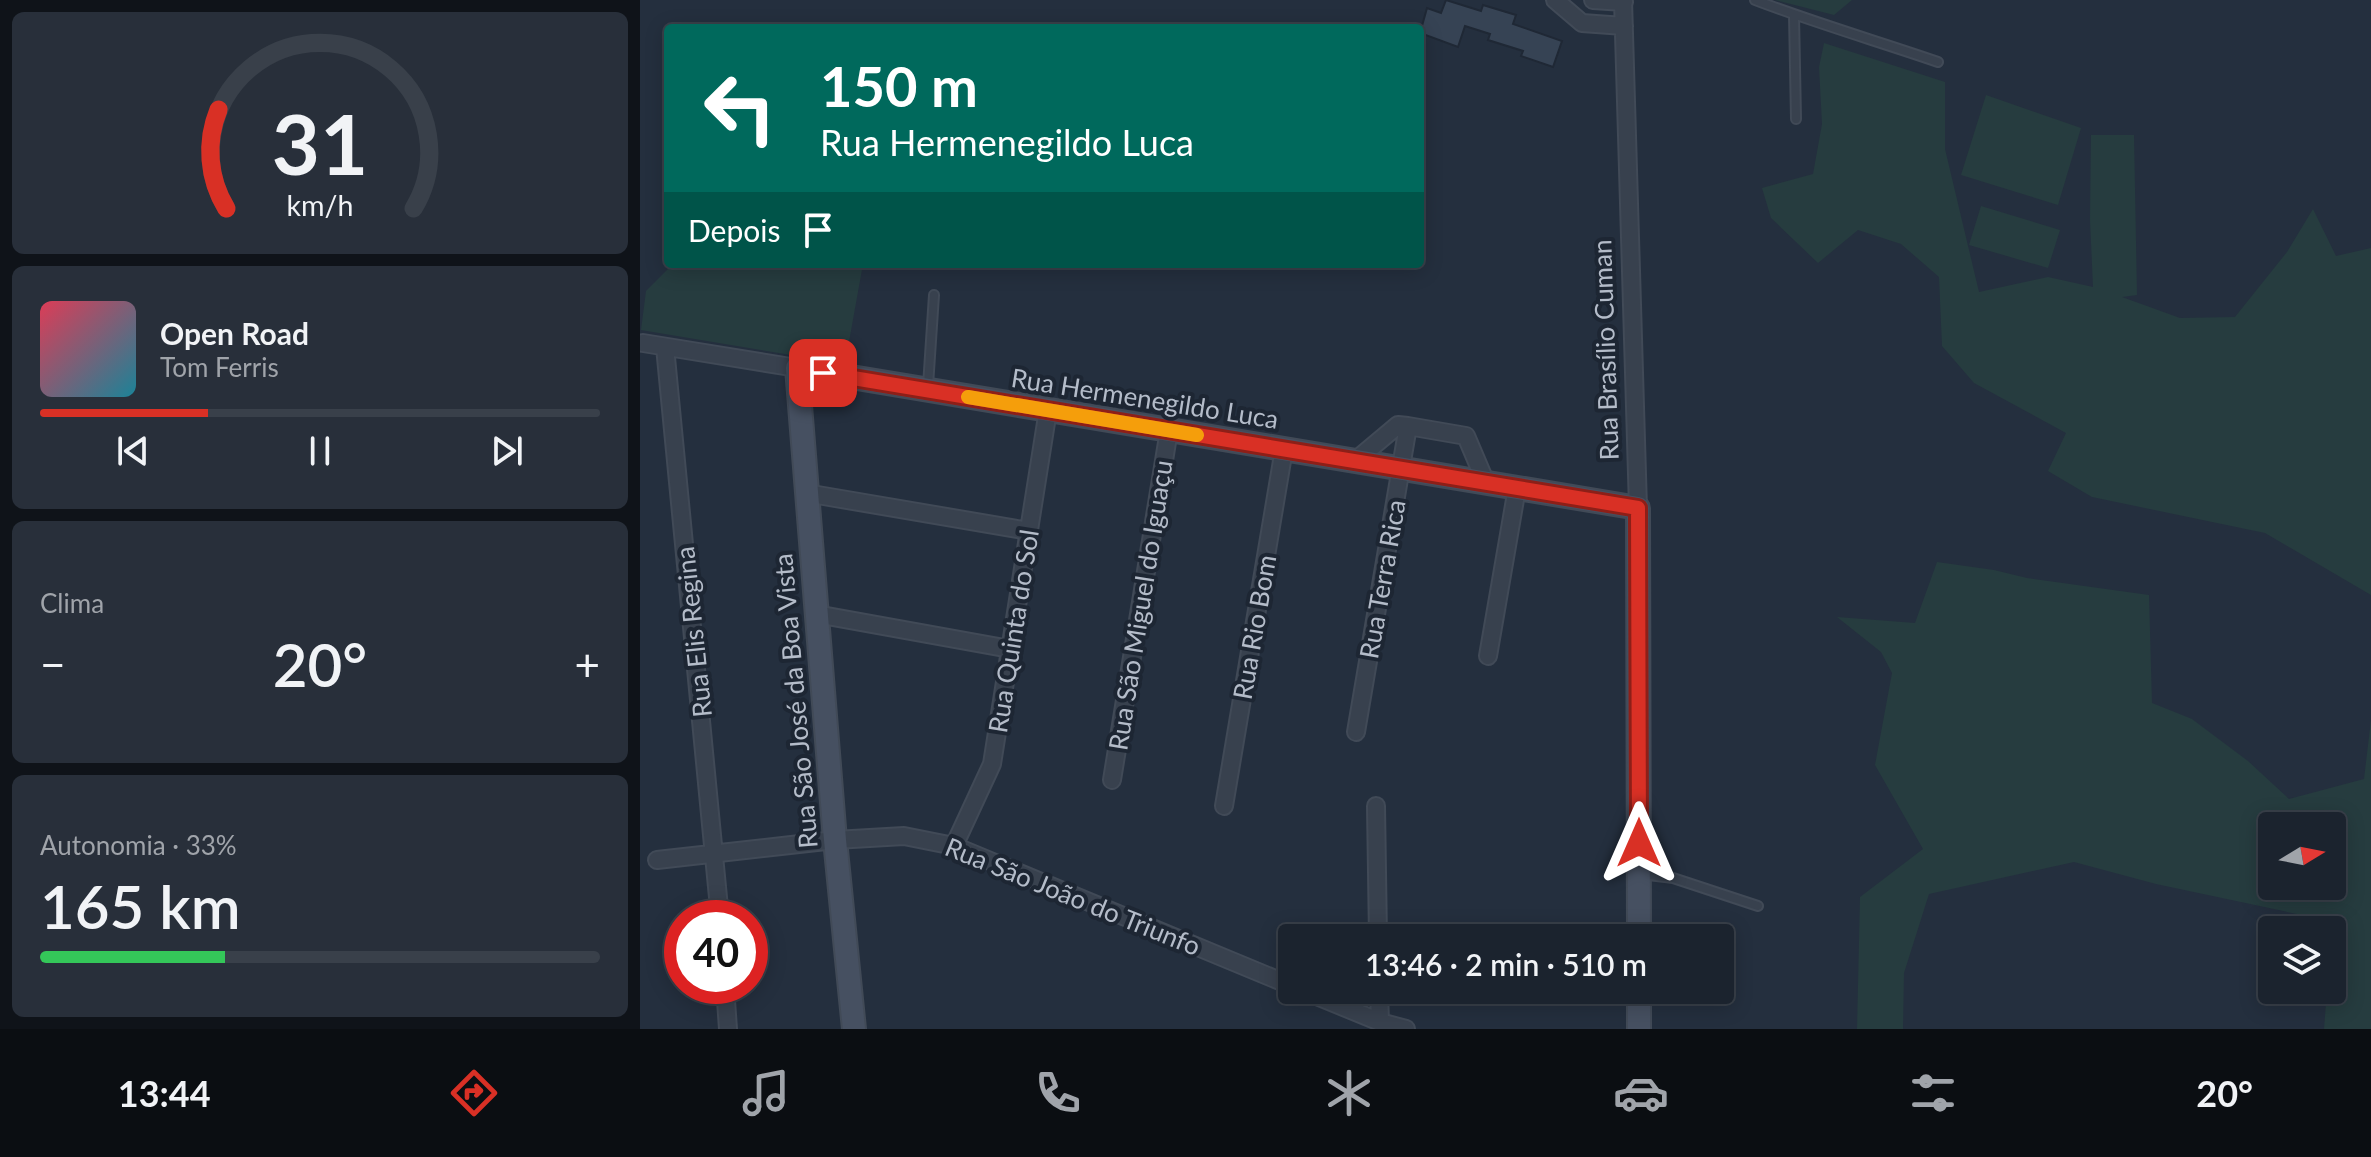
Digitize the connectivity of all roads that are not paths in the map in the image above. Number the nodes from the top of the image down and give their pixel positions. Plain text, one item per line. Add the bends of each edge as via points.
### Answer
1 (1555, 0) edge
2 (1593, 0) edge
3 (1755, 0) edge
4 (1624, 1) edge
5 (1794, 15) junction
6 (1624, 26) junction
7 (1938, 62) dead end
8 (1796, 119) dead end
9 (934, 295) dead end
10 (643, 343) dead end
11 (665, 347) junction
12 (797, 368) junction
13 (928, 390) junction
14 (1048, 410) junction
15 (1408, 426) junction
16 (1169, 430) junction
17 (1284, 449) junction
18 (1355, 461) junction
19 (1401, 468) junction
20 (1486, 483) junction
21 (1517, 488) junction
22 (806, 493) junction
23 (1638, 508) junction
24 (1029, 531) junction
25 (816, 614) junction
26 (1010, 649) junction
27 (1488, 656) dead end
28 (1356, 732) dead end
29 (1112, 780) dead end
30 (1224, 806) dead end
31 (1376, 806) dead end
32 (835, 840) junction
33 (954, 846) junction
34 (715, 854) junction
35 (657, 860) dead end
36 (1639, 874) junction
37 (719, 900) edge
38 (1758, 906) dead end
39 (1378, 924) edge
40 (1639, 924) edge
41 (1278, 980) edge
42 (726, 1004) edge
43 (1336, 1004) edge
44 (1379, 1004) edge
45 (1639, 1004) edge
46 (1380, 1022) junction
47 (857, 1028) edge
48 (728, 1029) edge
49 (1406, 1029) edge
50 (1639, 1029) edge

1 - 6 street via 1582,23
2 - 4 street
3 - 5 lane
4 - 6 street, Rua Brasílio Cuman
5 - 7 lane
5 - 8 lane
6 - 23 street, Rua Brasílio Cuman
9 - 13 lane
10 - 11 street, Rua Hermenegildo Luca
11 - 12 street, Rua Hermenegildo Luca
11 - 34 street, Rua Elis Regina
12 - 13 street, Rua Hermenegildo Luca
12 - 22 street, Rua São José da Boa Vista
13 - 14 street, Rua Hermenegildo Luca
14 - 16 street, Rua Hermenegildo Luca
14 - 24 street, Rua Quinta do Sol
15 - 18 street via 1398,425
15 - 19 street, Rua Terra Rica
15 - 20 street via 1466,436
16 - 17 street, Rua Hermenegildo Luca
16 - 29 street, Rua São Miguel do Iguaçu
17 - 18 street, Rua Hermenegildo Luca
17 - 30 street, Rua Rio Bom
18 - 19 street, Rua Hermenegildo Luca
19 - 20 street, Rua Hermenegildo Luca
19 - 28 street, Rua Terra Rica
20 - 21 street, Rua Hermenegildo Luca
21 - 23 street, Rua Hermenegildo Luca
21 - 27 street
22 - 24 street
22 - 25 street, Rua São José da Boa Vista
23 - 36 street, Rua Brasílio Cuman
24 - 26 street, Rua Quinta do Sol
25 - 26 street
25 - 32 street, Rua São José da Boa Vista
26 - 33 street, Rua Quinta do Sol via 992,764
31 - 39 street
32 - 33 street, Rua São João do Triunfo via 904,836
32 - 34 street, Rua São João do Triunfo
32 - 47 street, Rua São José da Boa Vista
33 - 41 street, Rua São João do Triunfo
34 - 35 street, Rua São João do Triunfo
34 - 37 street, Rua Elis Regina
36 - 38 lane via 1673,878
36 - 40 street, Rua Brasílio Cuman
42 - 48 street
43 - 46 street
44 - 46 street
45 - 50 street
46 - 49 street

